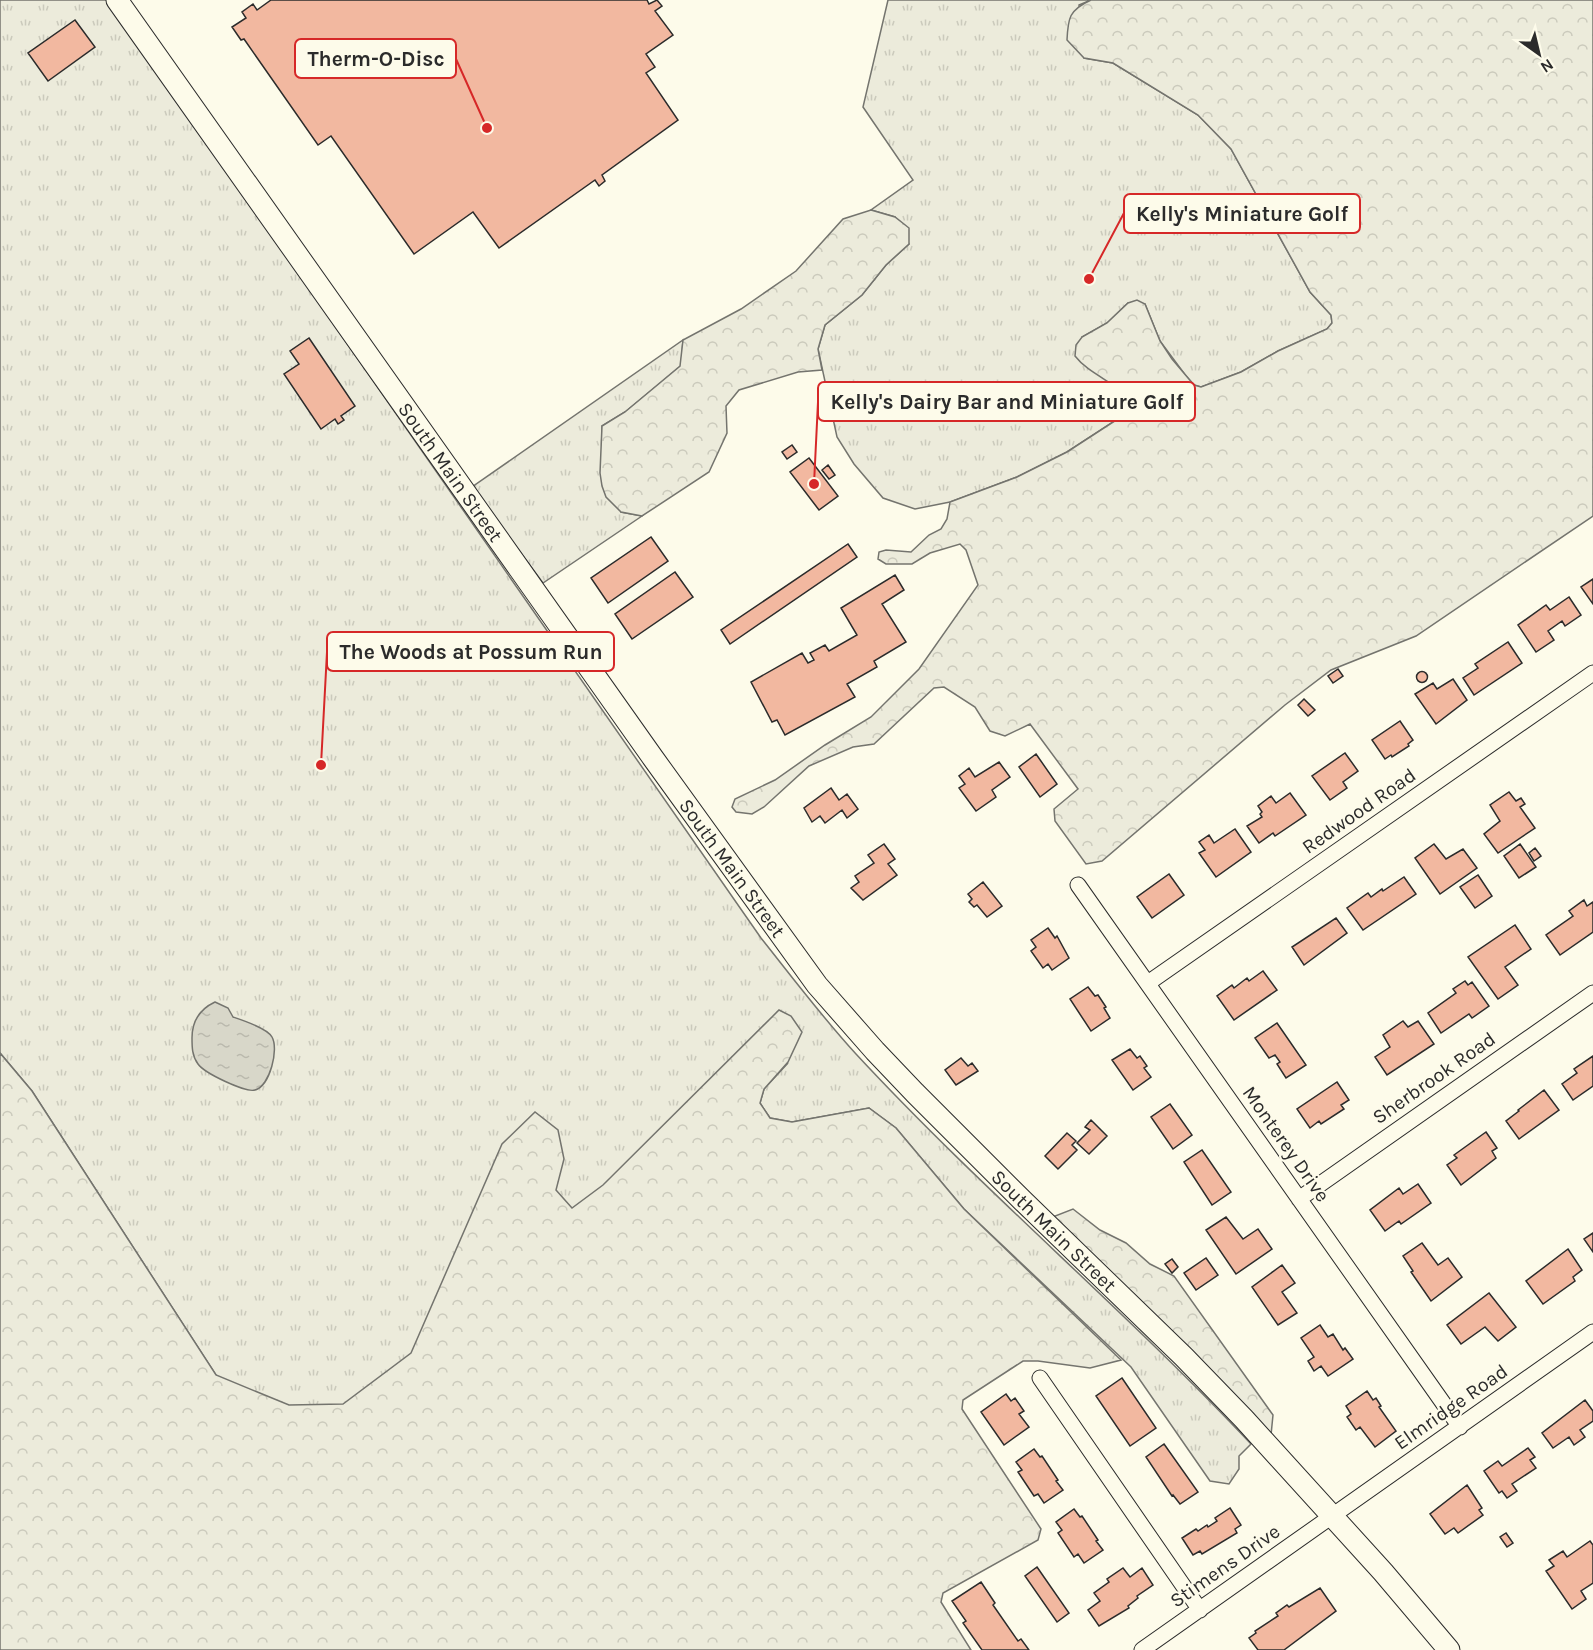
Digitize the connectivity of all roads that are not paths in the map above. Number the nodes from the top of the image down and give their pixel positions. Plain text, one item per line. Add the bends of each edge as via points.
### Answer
1 (117, 0) edge
2 (1593, 673) edge
3 (1078, 885) dead end
4 (1148, 983) junction
5 (1593, 993) edge
6 (1299, 1198) junction
7 (1593, 1332) edge
8 (1040, 1378) dead end
9 (1460, 1427) junction
10 (1333, 1516) junction
11 (1200, 1610) junction
12 (1142, 1650) edge
13 (1449, 1650) edge

1 - 10 street, South Main Street via 817,985 915,1093 1184,1357
2 - 4 street, Redwood Road
3 - 4 street, Monterey Drive
4 - 6 street, Monterey Drive
5 - 6 street, Sherbrook Road
6 - 9 street, Monterey Drive
7 - 9 street, Elmridge Road
8 - 11 street
9 - 10 street, Elmridge Road
10 - 11 street, Stimens Drive
10 - 13 street, South Main Street
11 - 12 street, Stimens Drive

